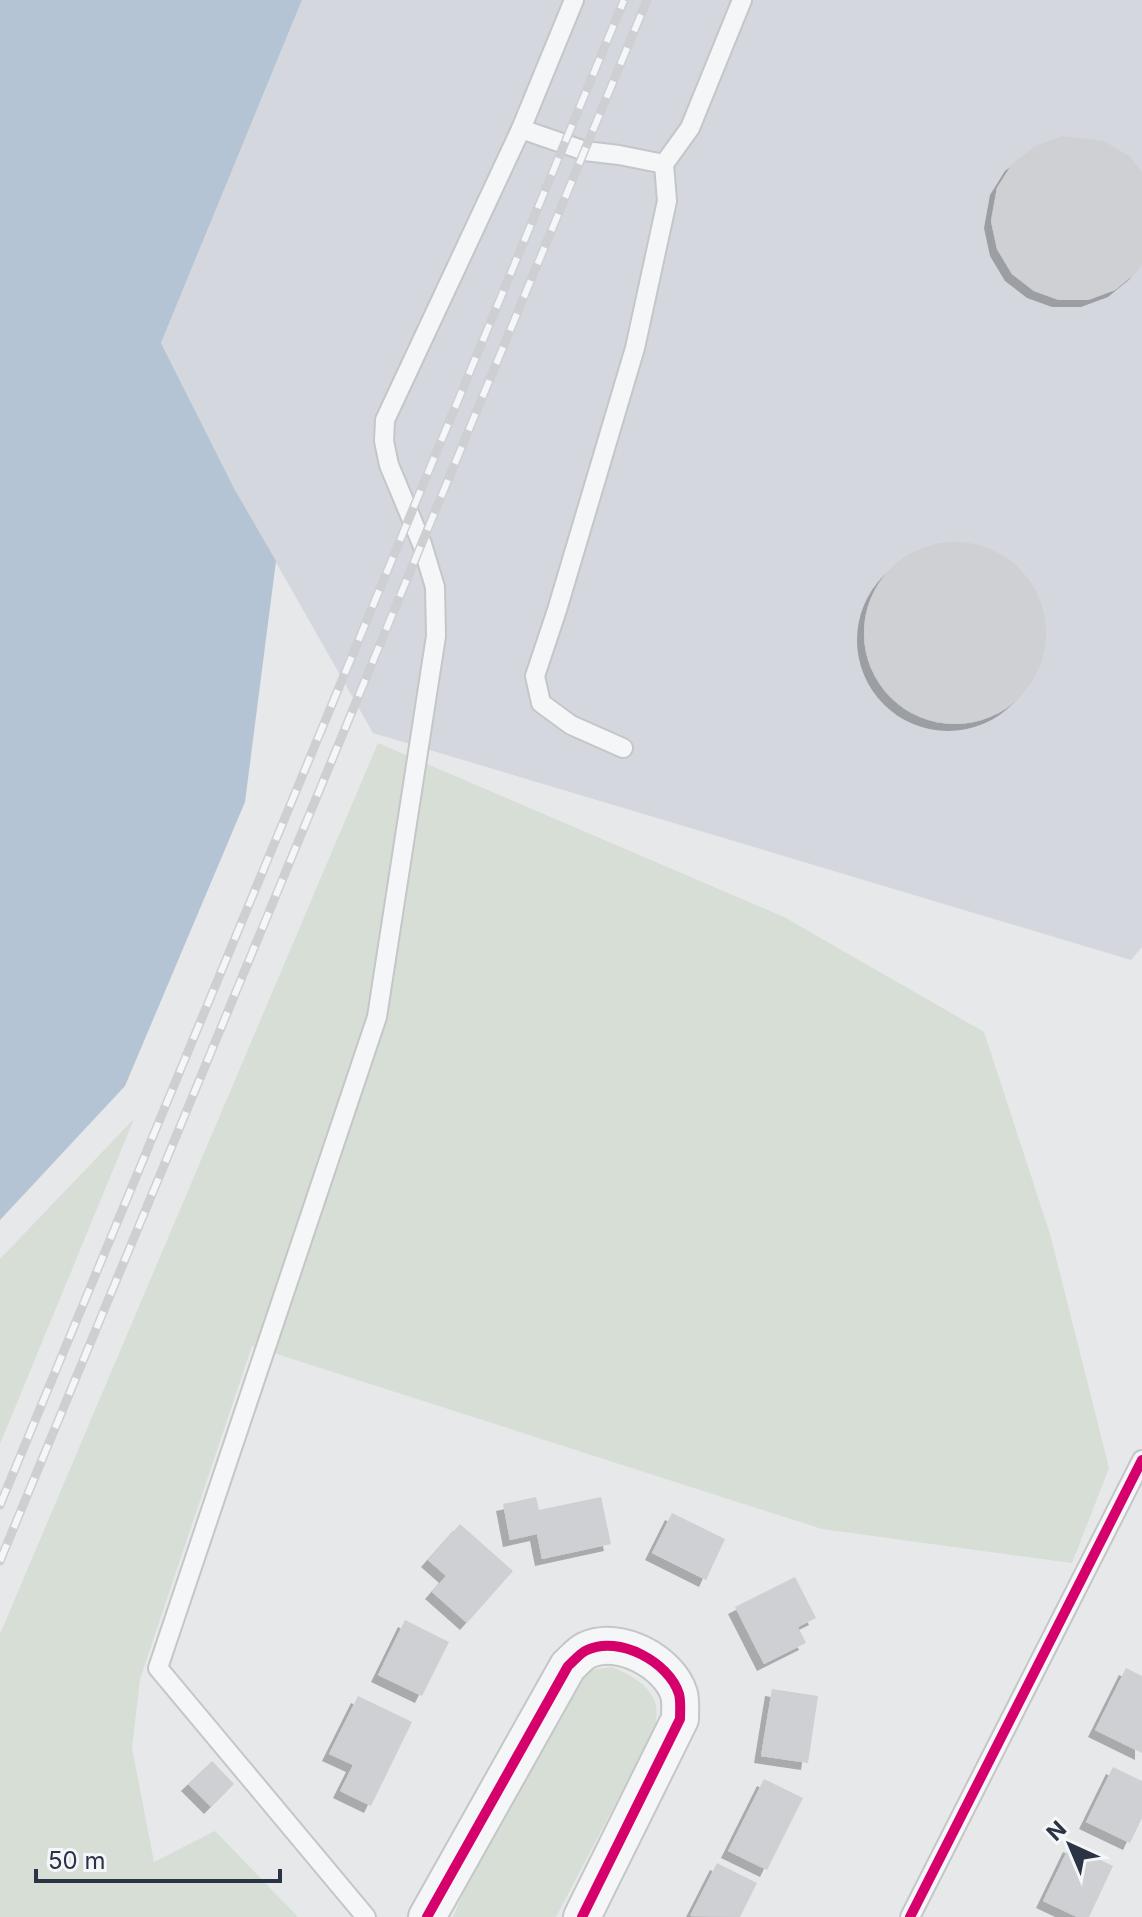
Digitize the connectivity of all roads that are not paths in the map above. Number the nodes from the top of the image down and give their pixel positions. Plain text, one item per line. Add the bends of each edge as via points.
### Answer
1 (574, 0) edge
2 (742, 0) edge
3 (521, 129) junction
4 (664, 164) junction
5 (623, 748) dead end
6 (1142, 1460) edge
7 (366, 1917) edge
8 (427, 1917) edge
9 (582, 1917) edge
10 (910, 1917) edge

1 - 3 lane
2 - 4 lane via 690,128
3 - 4 lane via 585,151
3 - 7 lane via 385,420 389,465 435,587 436,636 377,1017 158,1668
4 - 5 lane via 667,201 635,348 535,676 541,703 571,725
6 - 10 lane
8 - 9 street via 568,1666 587,1650 611,1645 633,1650 670,1677 680,1695 680,1719

